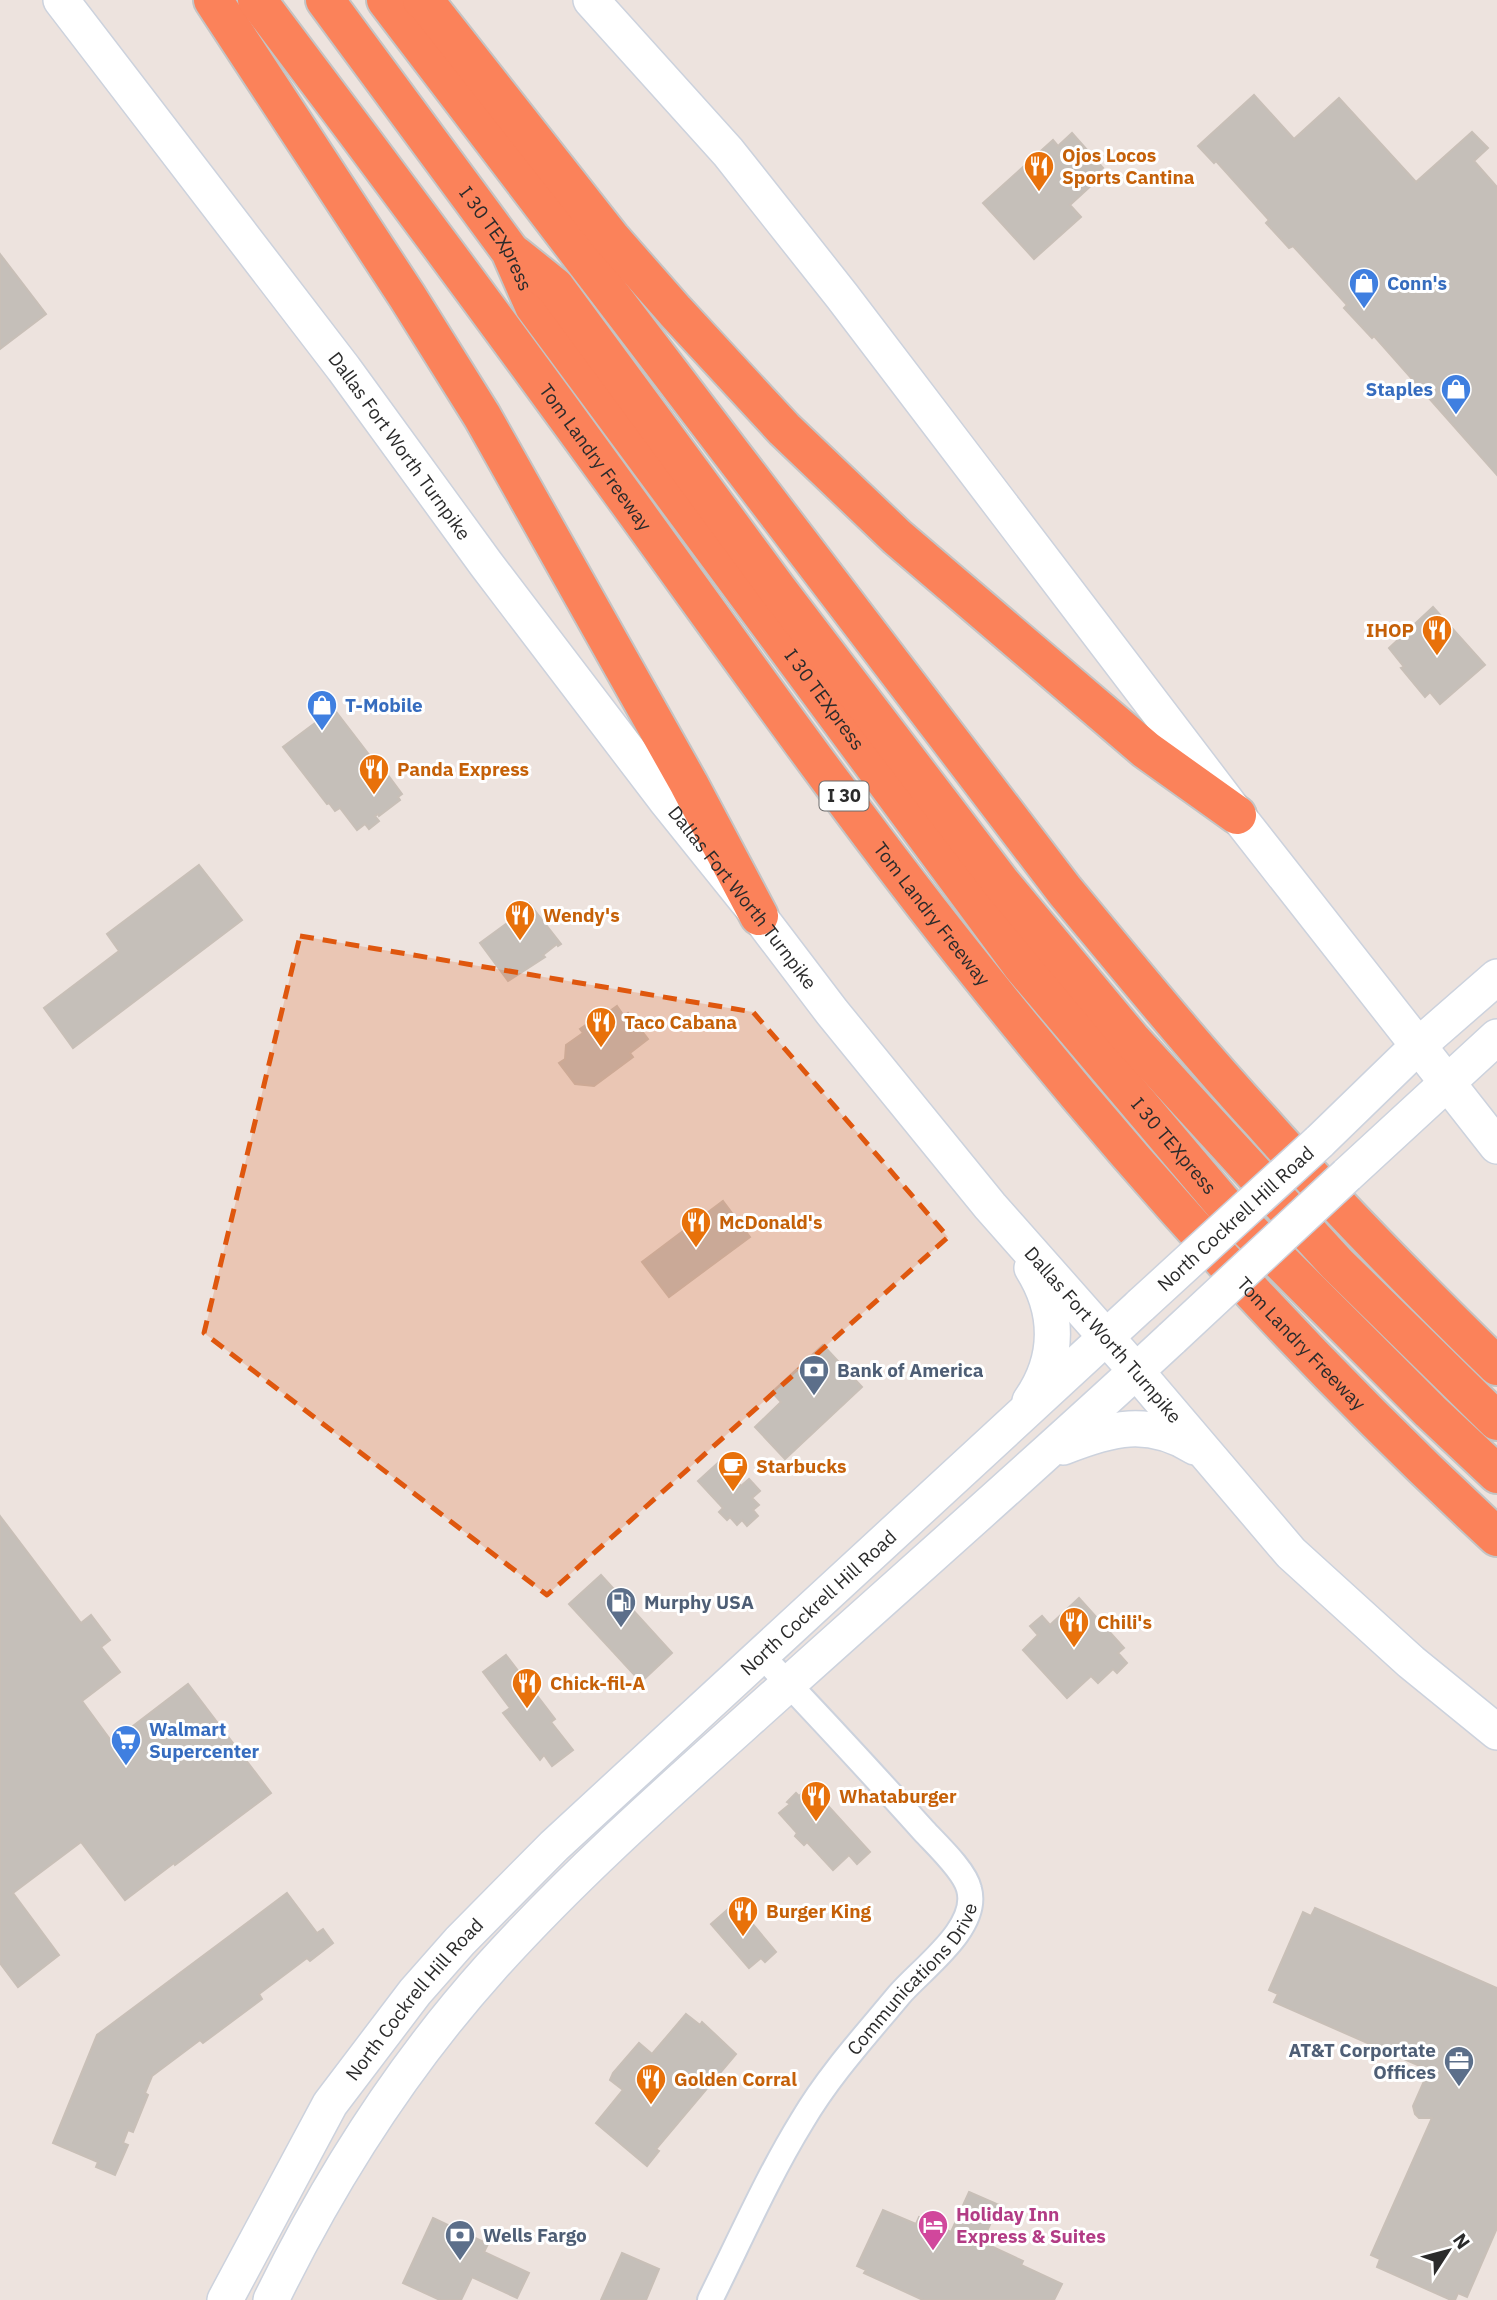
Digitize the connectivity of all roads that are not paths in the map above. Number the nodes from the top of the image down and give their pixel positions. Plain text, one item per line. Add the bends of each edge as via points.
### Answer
1 (61, 0) edge
2 (213, 0) edge
3 (257, 0) edge
4 (325, 0) edge
5 (386, 0) edge
6 (422, 0) edge
7 (591, 0) edge
8 (510, 251) junction
9 (1237, 815) junction
10 (759, 916) junction
11 (1497, 977) edge
12 (1497, 1037) edge
13 (1419, 1045) junction
14 (1449, 1083) junction
15 (1497, 1146) edge
16 (1003, 1220) junction
17 (1107, 1338) junction
18 (1497, 1366) edge
19 (1136, 1371) junction
20 (1497, 1420) edge
21 (1015, 1423) junction
22 (1046, 1453) junction
23 (1208, 1455) junction
24 (1497, 1474) edge
25 (1497, 1536) edge
26 (762, 1656) junction
27 (788, 1684) junction
28 (1497, 1732) edge
29 (460, 1941) junction
30 (490, 1968) junction
31 (225, 2300) edge
32 (271, 2300) edge
33 (710, 2300) edge

1 - 10 main road, Dallas Fort Worth Turnpike via 657,789
2 - 10 highway via 482,416
3 - 25 highway, Tom Landry Freeway / I 30 via 978,973 1182,1214 1381,1424
4 - 8 highway, I 30 TEXpress
5 - 18 highway via 1065,891 1261,1122
6 - 9 highway via 611,238 784,429 897,537 1146,750
7 - 9 main road via 728,152
8 - 20 highway via 555,287 985,862 1122,1029 1337,1264
8 - 24 highway, I 30 TEXpress via 534,306 1022,966 1226,1207
9 - 13 main road
10 - 16 main road, Dallas Fort Worth Turnpike
11 - 13 main road, North Cockrell Hill Road
12 - 14 main road, North Cockrell Hill Road
13 - 14 main road
13 - 17 main road, North Cockrell Hill Road, bridge
14 - 15 main road
14 - 19 main road, North Cockrell Hill Road, bridge
16 - 17 main road, Dallas Fort Worth Turnpike
16 - 21 main road via 1044,1288 1053,1321 1051,1354 1040,1388
17 - 19 main road, Dallas Fort Worth Turnpike
17 - 21 main road, North Cockrell Hill Road
19 - 22 main road, North Cockrell Hill Road
19 - 23 main road, Dallas Fort Worth Turnpike
21 - 26 main road, North Cockrell Hill Road
22 - 23 main road via 1099,1433 1151,1428 1178,1436
22 - 27 main road, North Cockrell Hill Road
23 - 28 main road, Dallas Fort Worth Turnpike via 1290,1553
26 - 27 street, Communications Drive
26 - 29 main road, North Cockrell Hill Road via 554,1846
27 - 30 main road, North Cockrell Hill Road via 639,1818
27 - 33 street, Communications Drive via 948,1858 969,1886 971,1900 954,1938 848,2056 801,2122
29 - 30 main road
29 - 31 main road, North Cockrell Hill Road via 330,2104
30 - 32 main road, North Cockrell Hill Road via 418,2057 359,2143

